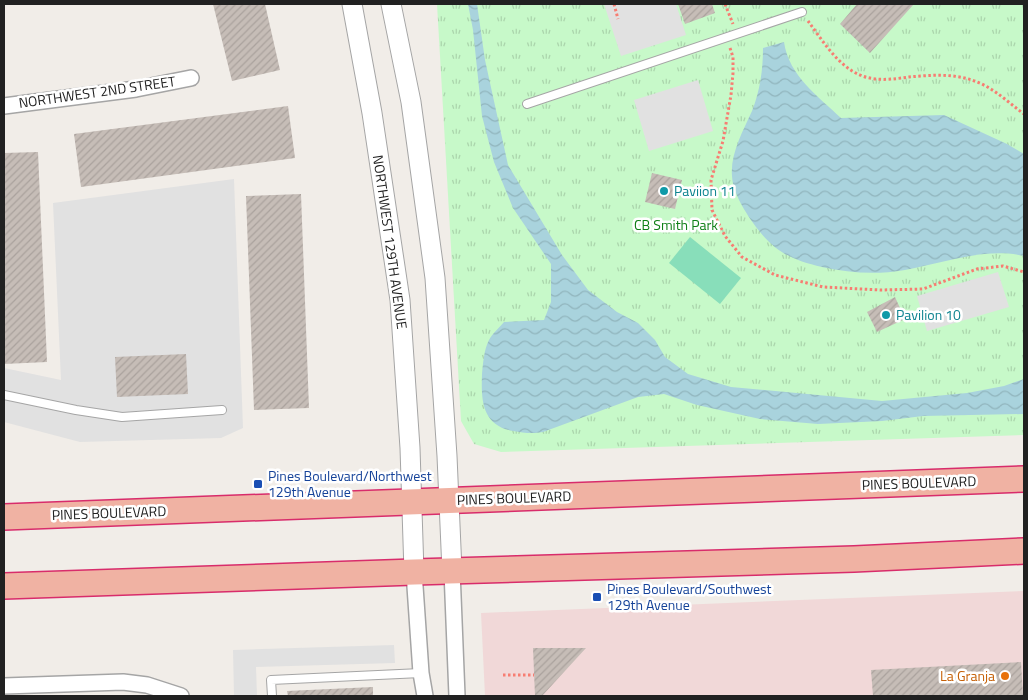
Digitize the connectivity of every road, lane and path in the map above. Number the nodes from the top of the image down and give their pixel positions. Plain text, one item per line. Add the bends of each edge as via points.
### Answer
1 (352, 4) edge
2 (392, 4) edge
3 (614, 4) edge
4 (725, 4) edge
5 (802, 12) joint
6 (618, 19) dead end
7 (736, 34) junction
8 (727, 38) junction
9 (191, 78) dead end
10 (527, 104) dead end
11 (4, 106) edge
12 (1024, 114) edge
13 (1024, 272) edge
14 (4, 395) edge
15 (222, 410) dead end
16 (1024, 479) edge
17 (449, 501) junction
18 (412, 502) junction
19 (4, 517) edge
20 (1021, 548) edge
21 (452, 571) junction
22 (414, 572) junction
23 (4, 586) edge
24 (421, 673) junction
25 (503, 675) dead end
26 (534, 675) dead end
27 (4, 686) edge
28 (181, 696) edge
29 (272, 696) edge
30 (424, 696) edge
31 (457, 696) edge

1 - 18 street, NORTHWEST 129TH AVENUE via 400,300
2 - 17 street via 411,102 435,278
3 - 6 path
4 - 7 path
5 - 7 lane
5 - 12 path via 842,63 860,75 891,79 936,75 976,81
7 - 8 lane
8 - 10 lane
8 - 13 path via 734,73 728,118 711,180 712,210 725,236 742,256 775,275 822,287 923,289 977,269 1003,266
9 - 11 street, NORTHWEST 2ND STREET via 136,89
14 - 15 lane via 122,417
16 - 17 highway, PINES BOULEVARD
17 - 18 highway, PINES BOULEVARD
17 - 21 street
18 - 19 highway, PINES BOULEVARD
18 - 22 street, NORTHWEST 129TH AVENUE
20 - 21 highway via 854,559
21 - 22 highway
21 - 31 street
22 - 23 highway
22 - 24 street
24 - 29 lane via 271,680
24 - 30 street
25 - 26 path
27 - 28 street via 123,682 147,685

